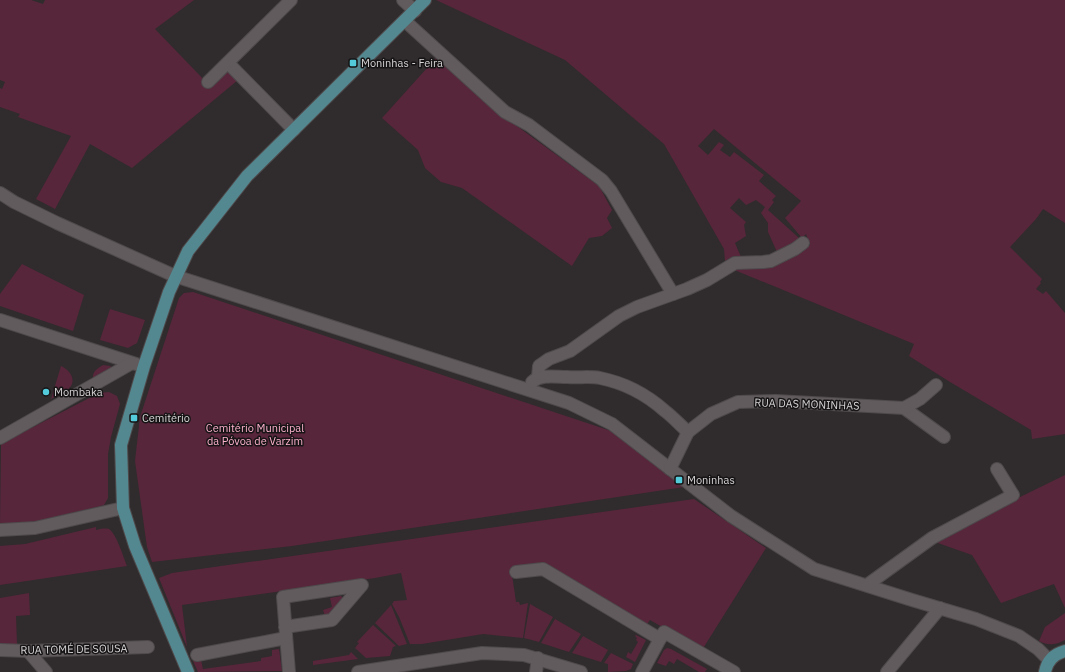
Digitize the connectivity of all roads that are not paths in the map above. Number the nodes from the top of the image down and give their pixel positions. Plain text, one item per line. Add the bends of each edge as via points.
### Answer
1 (291, 0) edge
2 (403, 0) edge
3 (425, 0) edge
4 (415, 11) junction
5 (405, 21) junction
6 (228, 62) junction
7 (208, 82) dead end
8 (294, 130) junction
9 (0, 193) edge
10 (803, 243) dead end
11 (175, 276) junction
12 (673, 294) junction
13 (0, 320) edge
14 (132, 363) junction
15 (144, 366) junction
16 (538, 377) junction
17 (936, 385) dead end
18 (526, 389) junction
19 (904, 408) junction
20 (688, 432) junction
21 (944, 437) dead end
22 (0, 438) edge
23 (670, 469) junction
24 (997, 469) dead end
25 (123, 508) junction
26 (0, 530) edge
27 (516, 572) dead end
28 (867, 586) junction
29 (940, 608) junction
30 (286, 633) junction
31 (660, 639) junction
32 (148, 647) dead end
33 (0, 650) edge
34 (28, 650) junction
35 (1065, 651) edge
36 (197, 655) dead end
37 (538, 658) junction
38 (1049, 660) junction
39 (46, 672) edge
40 (188, 672) edge
41 (289, 672) edge
42 (366, 672) edge
43 (536, 672) edge
44 (581, 672) edge
45 (642, 672) edge
46 (734, 672) edge
47 (887, 672) edge
48 (1045, 672) edge

1 - 6 street
2 - 4 street
3 - 4 main road
4 - 5 main road
5 - 8 main road
5 - 12 street via 505,112 529,125 602,180
6 - 7 street
6 - 8 street
8 - 11 main road via 247,176 188,251
9 - 11 street via 56,223
10 - 12 street via 772,261 735,263 707,280
11 - 15 main road
11 - 18 street
12 - 16 street via 625,313 570,351 549,359 539,366
13 - 14 street
14 - 15 street
14 - 22 street
15 - 25 main road via 121,445
16 - 18 street
16 - 20 street via 600,378 615,382 650,399
17 - 19 street via 920,399
18 - 23 street via 569,403 612,424
19 - 20 street, RUA DAS MONINHAS via 776,401 738,402 711,414
19 - 21 street
20 - 23 street, RUA DAS MONINHAS
23 - 28 street via 732,516 814,569
24 - 28 street via 1013,495 932,538
25 - 26 street via 35,528
25 - 40 main road via 135,546
27 - 31 street via 543,569
28 - 29 street
29 - 38 street via 1019,636
29 - 47 street
30 - 30 street via 332,620 362,585 283,597
30 - 36 street
30 - 41 street
31 - 45 street
31 - 46 street via 664,632
32 - 34 street, RUA TOMÉ DE SOUSA
33 - 34 street, RUA TOMÉ DE SOUSA
34 - 39 street
35 - 38 main road
37 - 42 street via 482,653
37 - 43 street
37 - 44 street
38 - 48 main road

